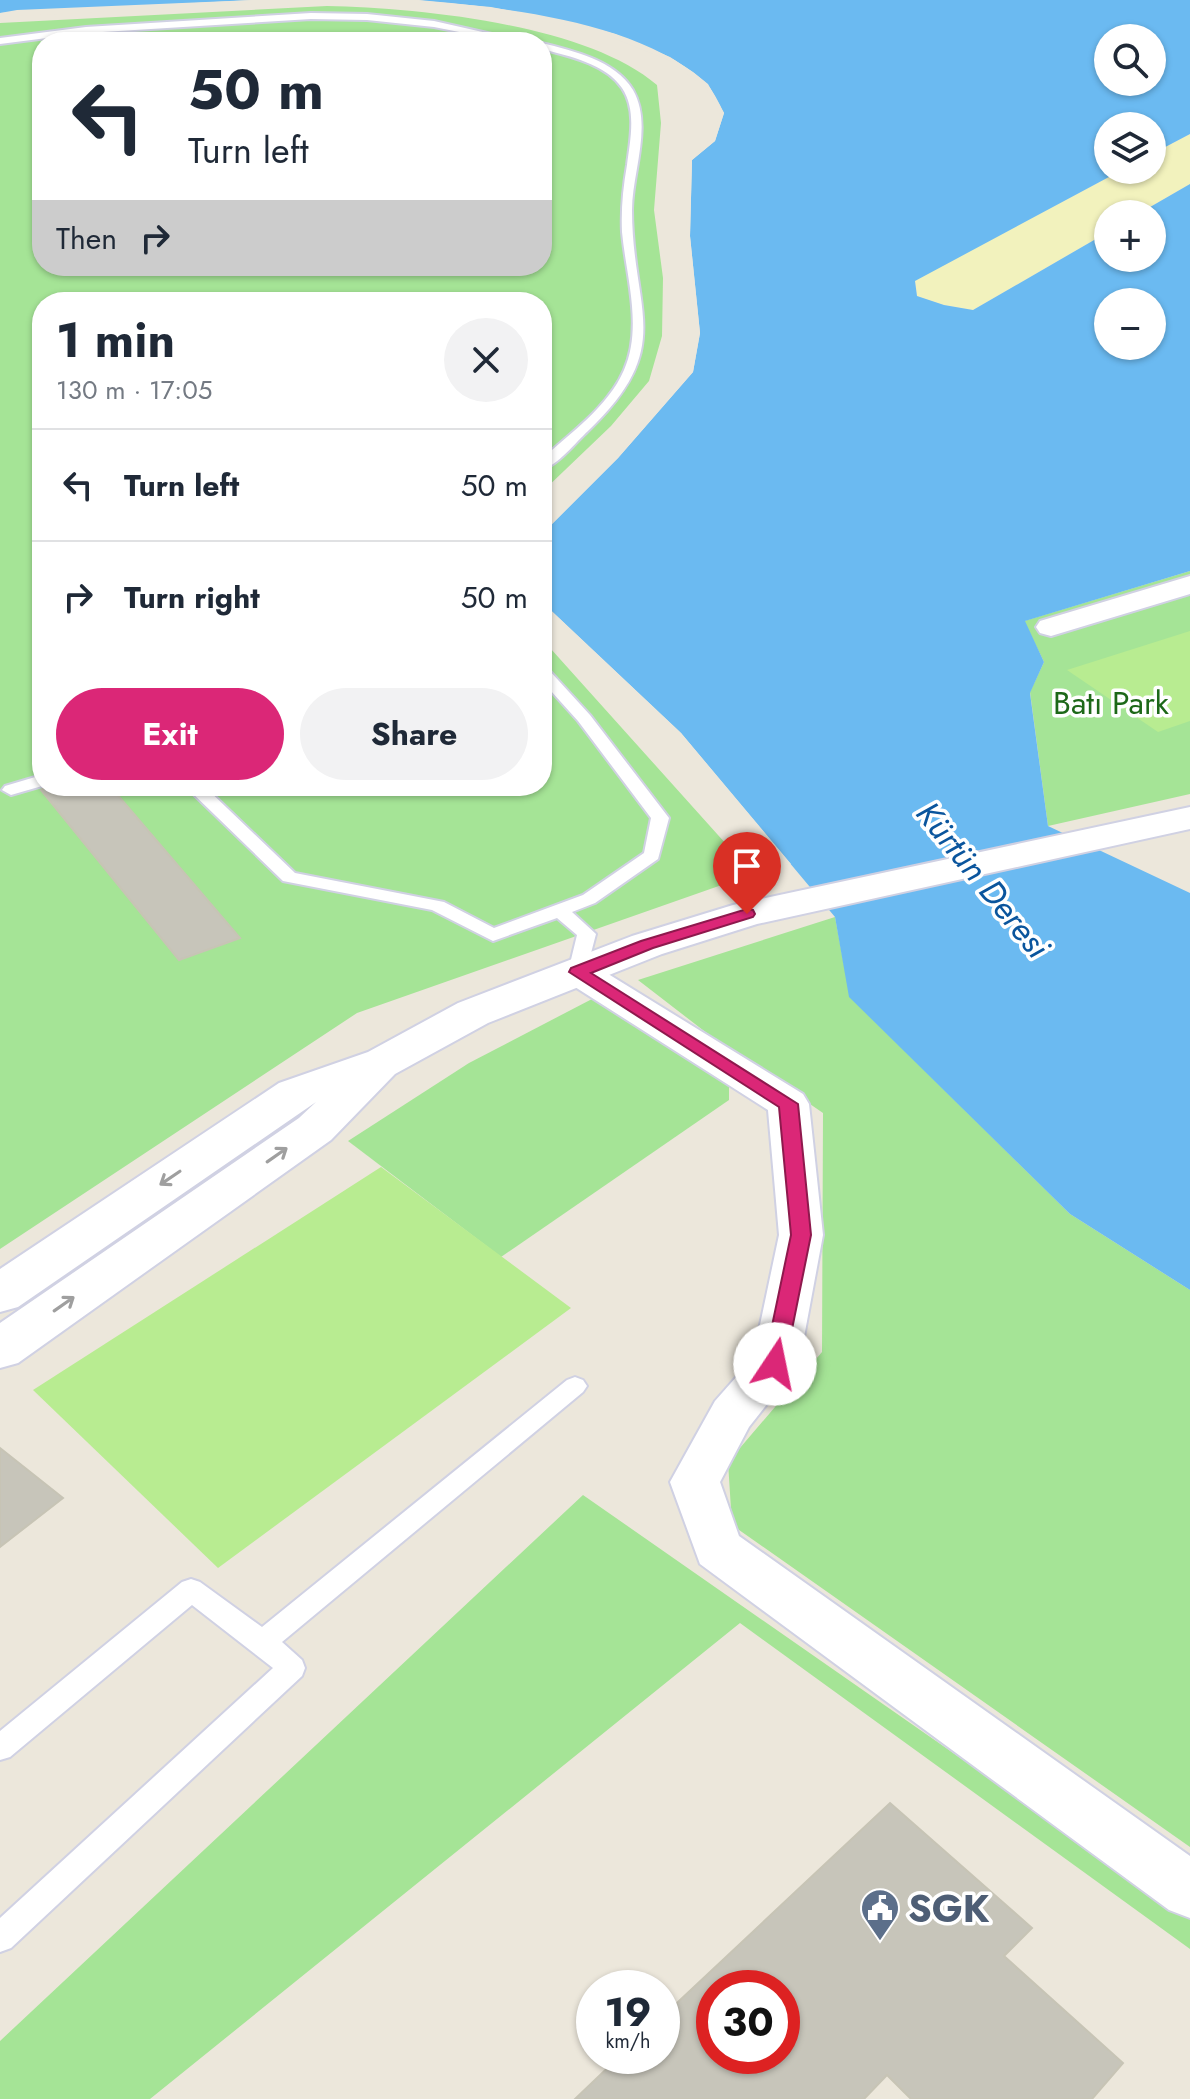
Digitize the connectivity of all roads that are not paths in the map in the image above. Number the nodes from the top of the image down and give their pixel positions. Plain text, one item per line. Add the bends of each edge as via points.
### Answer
1 (70, 32) edge
2 (474, 32) edge
3 (32, 37) edge
4 (0, 41) edge
5 (552, 49) edge
6 (552, 456) edge
7 (1190, 585) edge
8 (1051, 627) dead end
9 (552, 683) edge
10 (32, 783) edge
11 (11, 790) dead end
12 (204, 796) edge
13 (1176, 822) edge
14 (559, 910) junction
15 (578, 972) junction
16 (384, 1062) junction
17 (0, 1294) edge
18 (0, 1349) edge
19 (575, 1386) dead end
20 (263, 1642) junction
21 (0, 1748) edge
22 (1190, 1890) edge
23 (0, 1938) edge

1 - 2 lane via 311,16 367,17
3 - 4 lane
5 - 6 lane via 586,59 619,78 633,99 627,210 630,267 638,298 632,367 619,391
7 - 8 street
9 - 14 lane via 660,818 652,855 589,899
10 - 11 lane
12 - 14 lane via 289,877 437,906 493,935
13 - 15 main road via 747,914
14 - 15 lane via 587,934
15 - 16 main road via 473,1013
15 - 22 street via 788,1104 801,1235 775,1364 732,1414 695,1482 718,1549
16 -> 17 main road via 295,1093
18 -> 16 main road via 315,1129
19 - 20 lane
20 - 21 lane via 191,1590
20 - 23 lane via 292,1668

